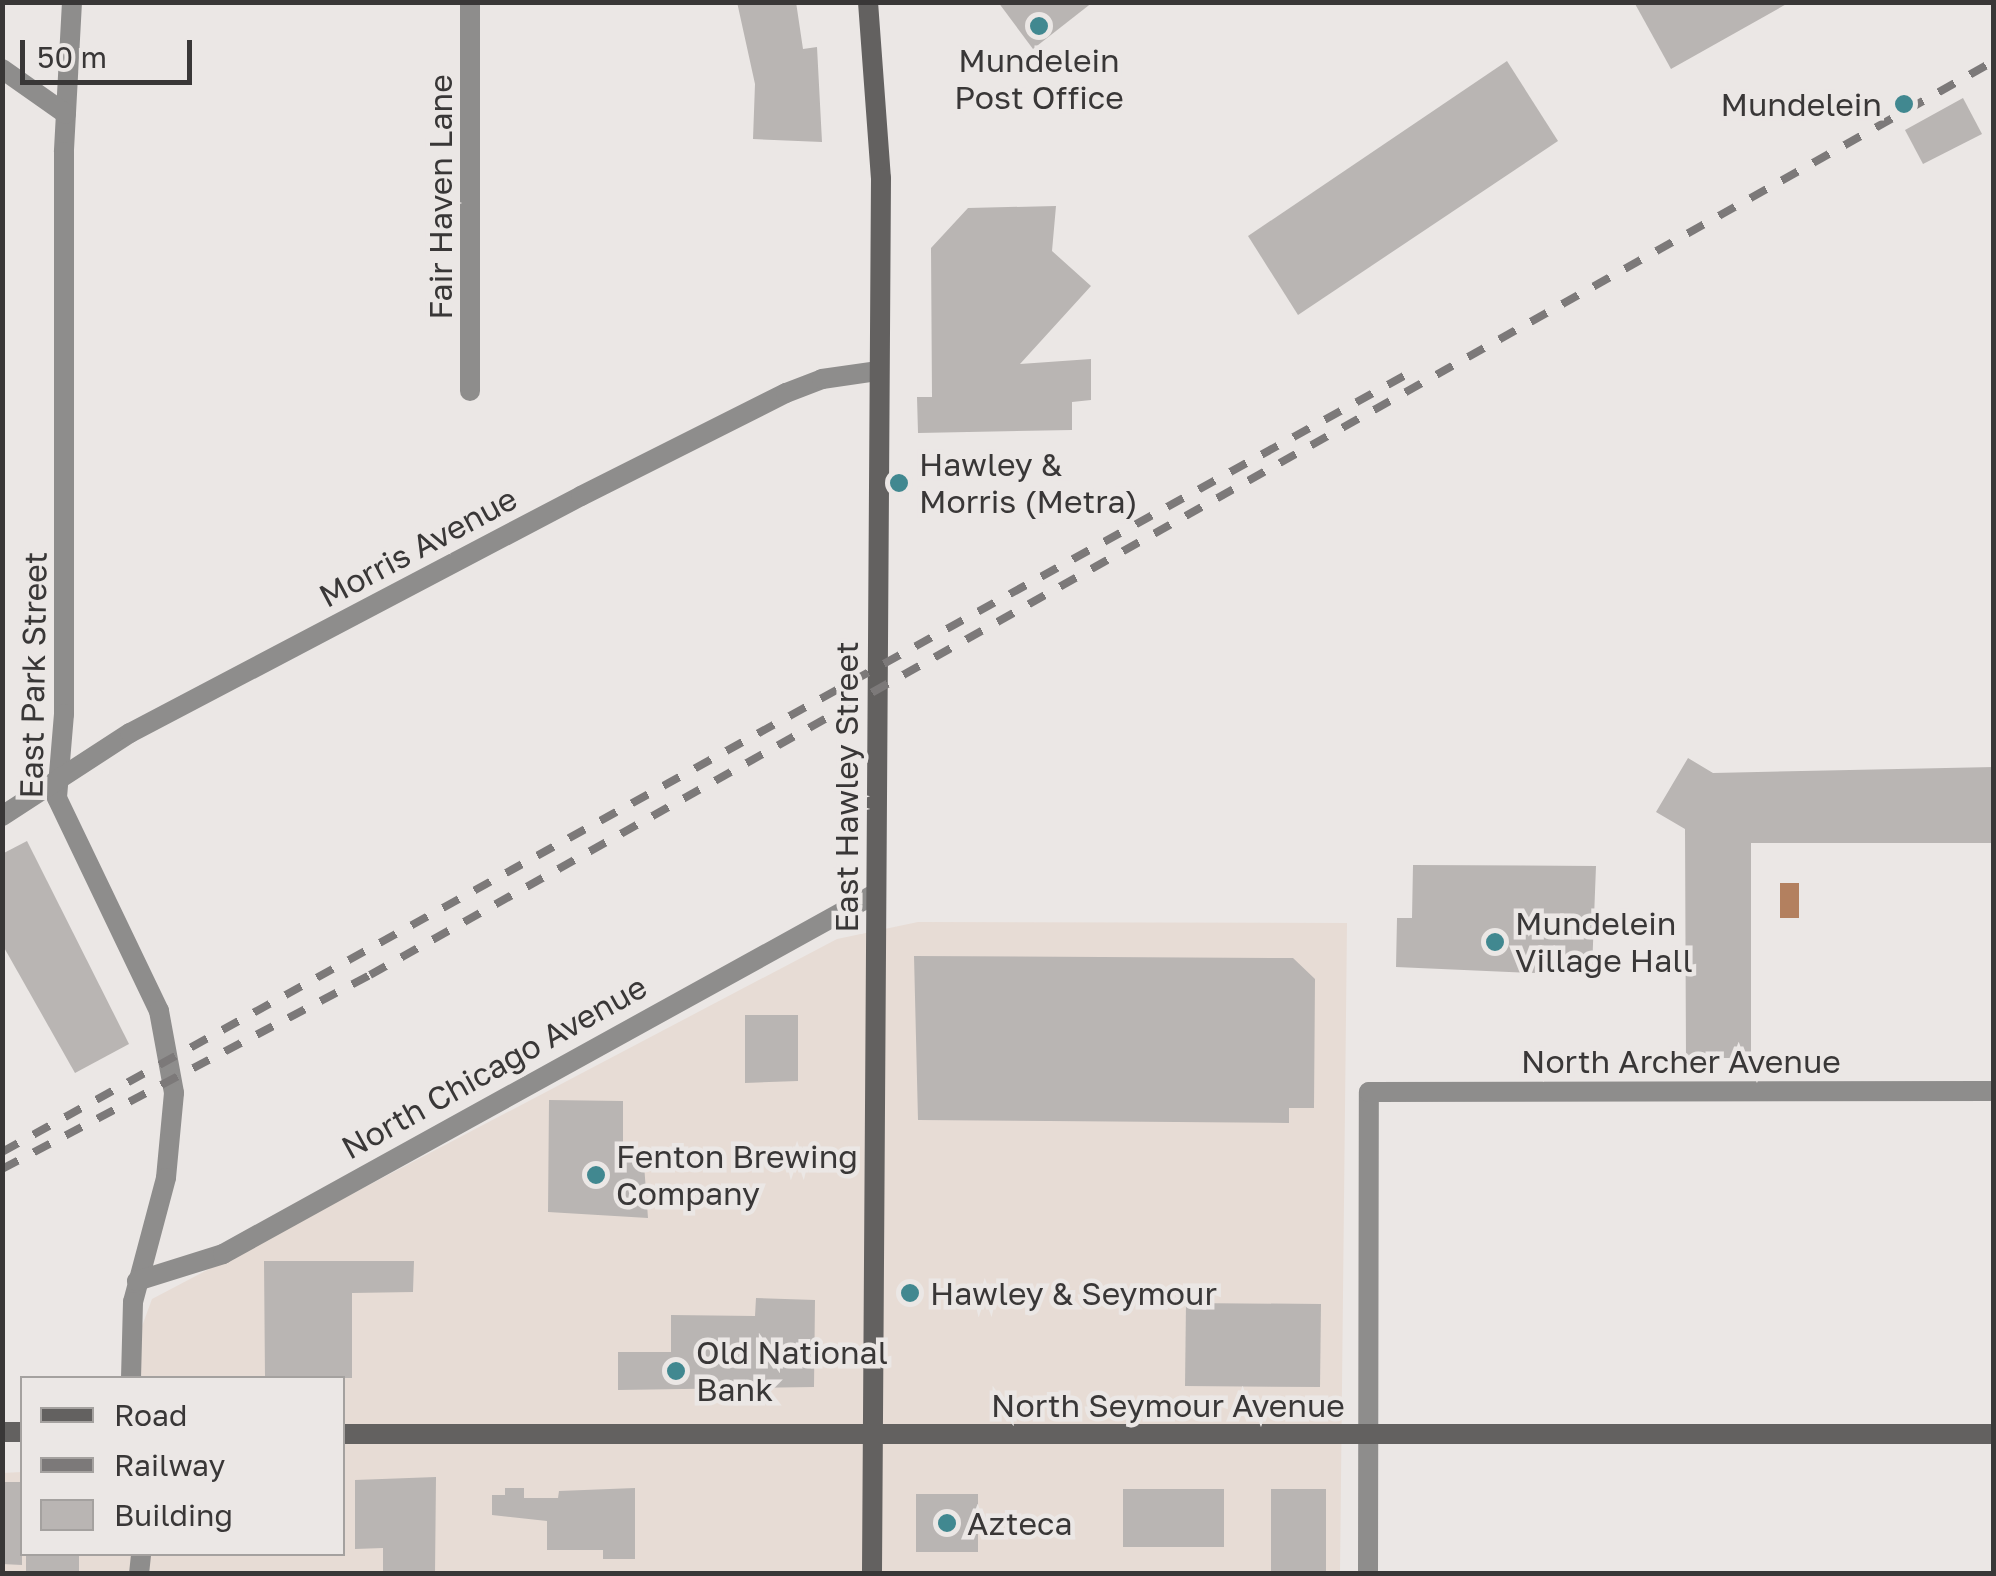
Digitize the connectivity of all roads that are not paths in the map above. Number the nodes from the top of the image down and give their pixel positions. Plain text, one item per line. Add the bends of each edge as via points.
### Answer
1 (72, 2) edge
2 (470, 2) edge
3 (868, 2) edge
4 (2, 69) edge
5 (66, 114) junction
6 (878, 371) junction
7 (470, 391) dead end
8 (59, 776) junction
9 (2, 816) edge
10 (875, 894) junction
11 (1994, 1090) edge
12 (137, 1281) junction
13 (131, 1376) edge
14 (345, 1434) edge
15 (1994, 1434) edge
16 (1370, 1435) junction
17 (873, 1436) junction
18 (872, 1574) edge
19 (1368, 1574) edge

1 - 5 street, East Park Street
2 - 7 street, Fair Haven Lane
3 - 6 street, East Hawley Street via 880,136
4 - 5 street
5 - 8 street, East Park Street
6 - 8 street, Morris Avenue via 822,379 786,393
6 - 10 street, East Hawley Street
8 - 9 street, Morris Avenue
8 - 12 street, East Park Street via 65,825 159,1011 174,1093 166,1178
10 - 12 street, North Chicago Avenue via 223,1254
10 - 17 street, East Hawley Street
11 - 16 street, North Archer Avenue via 1369,1092
12 - 13 street, East Park Street
14 - 17 street, North Seymour Avenue
15 - 16 street, North Seymour Avenue
16 - 17 street, North Seymour Avenue
16 - 19 street
17 - 18 street, East Hawley Street

